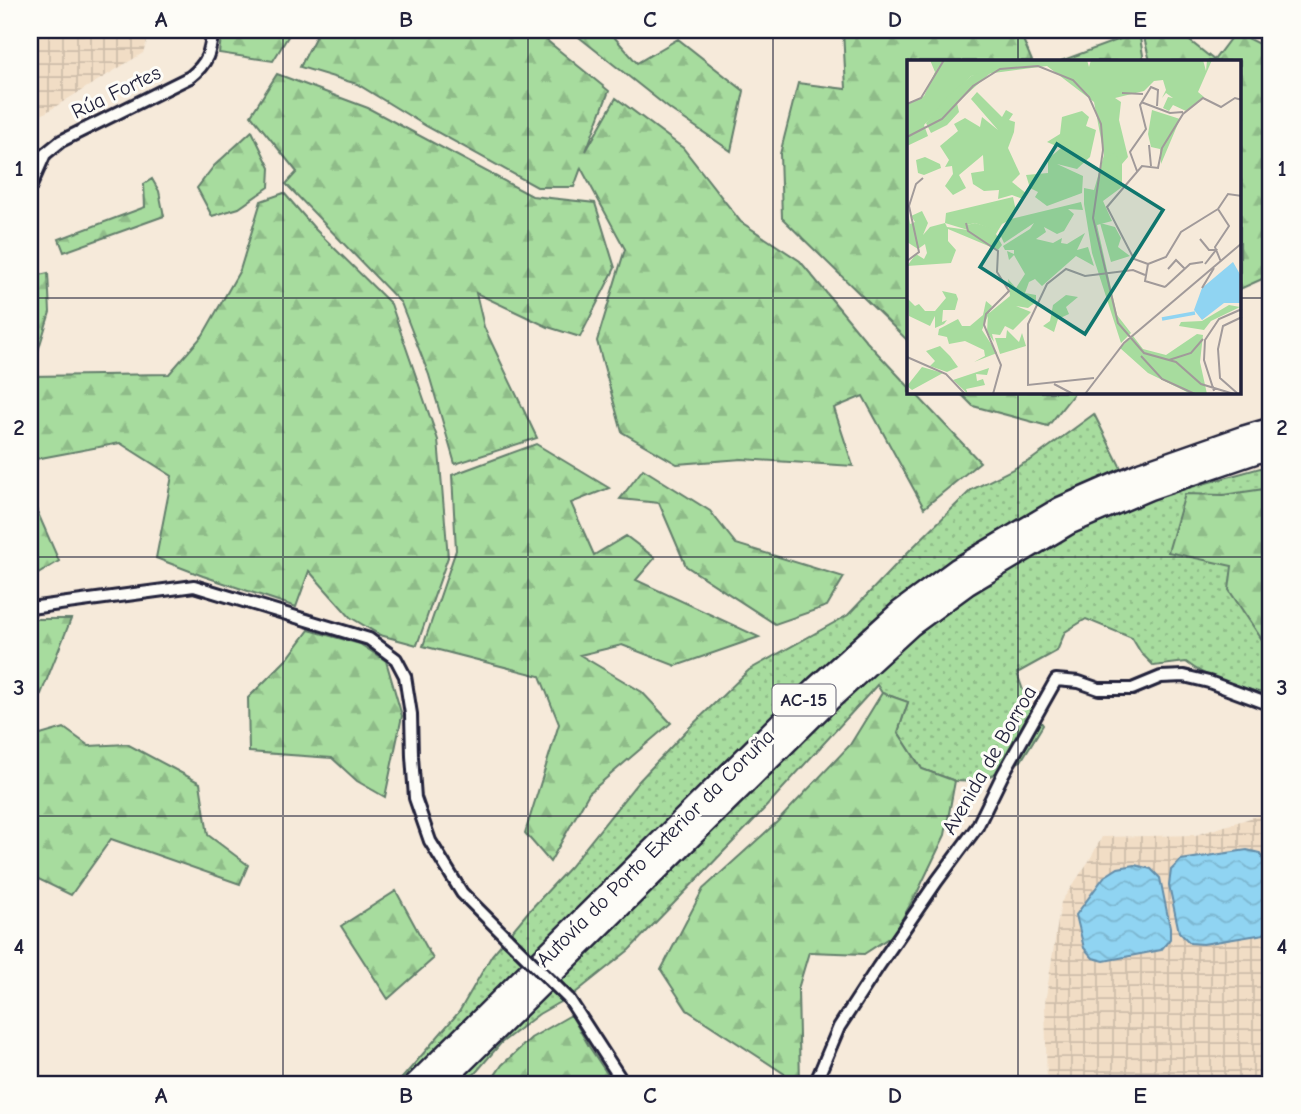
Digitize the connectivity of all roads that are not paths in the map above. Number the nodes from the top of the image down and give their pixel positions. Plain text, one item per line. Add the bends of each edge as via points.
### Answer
1 (213, 30) edge
2 (30, 188) edge
3 (1271, 429) edge
4 (1271, 447) edge
5 (30, 608) edge
6 (1271, 705) edge
7 (416, 1084) edge
8 (440, 1084) edge
9 (624, 1084) edge
10 (815, 1084) edge

1 - 2 street, Rúa Fortes via 206,62 198,71 61,141 45,154
3 - 7 highway, Autovía do Porto Exterior da Coruña / AC-15 via 1141,473 1061,508 958,569 901,612 817,687
4 - 8 highway, Autovía do Porto Exterior da Coruña / AC-15 via 1148,489 1069,523 967,584 911,625 829,700
5 - 9 street, bridge via 194,586 369,639 396,659 405,676 411,714 415,798 430,841 462,894 569,999
6 - 10 street, Avenida de Borroa via 1184,677 1161,677 1132,689 1099,690 1056,680 977,827 839,1027

